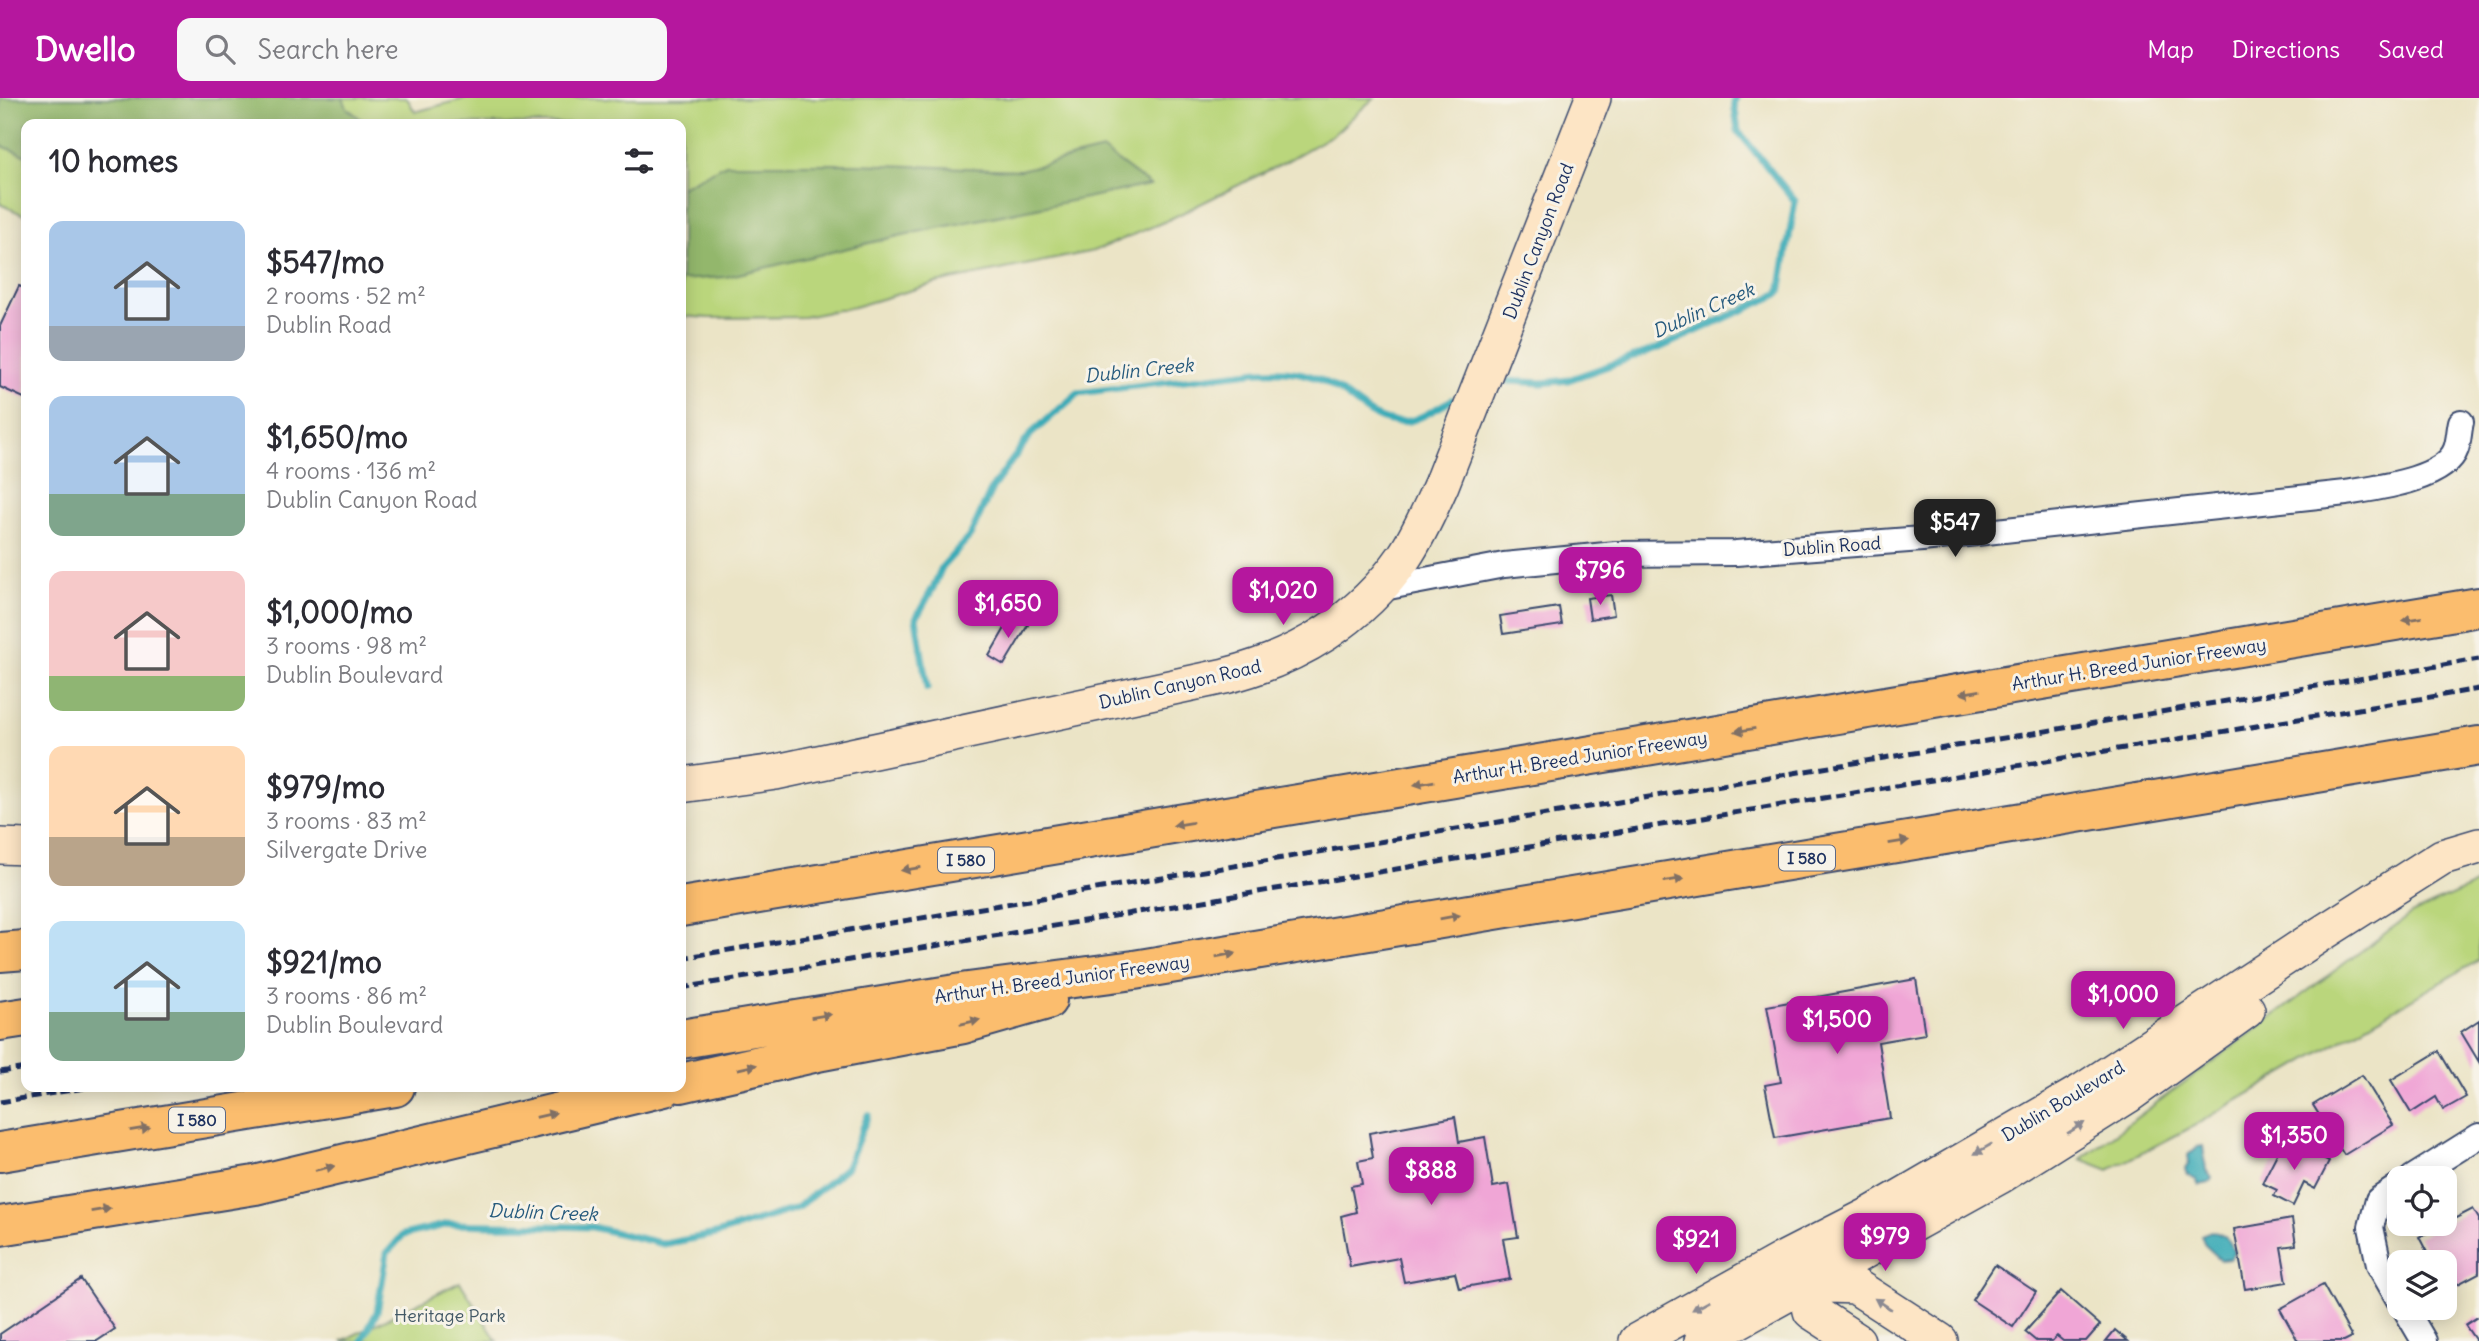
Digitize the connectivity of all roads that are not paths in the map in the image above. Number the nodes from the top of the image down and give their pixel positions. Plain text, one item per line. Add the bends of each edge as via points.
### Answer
1 (1593, 98) edge
2 (2461, 422) dead end
3 (1378, 589) junction
4 (2479, 607) edge
5 (2479, 746) edge
6 (686, 784) edge
7 (0, 846) edge
8 (2479, 846) edge
9 (21, 847) edge
10 (2479, 860) edge
11 (686, 906) edge
12 (21, 950) edge
13 (0, 952) edge
14 (1134, 970) junction
15 (21, 1018) edge
16 (0, 1021) edge
17 (686, 1038) edge
18 (686, 1082) edge
19 (365, 1092) edge
20 (643, 1092) edge
21 (2479, 1136) edge
22 (0, 1153) edge
23 (2431, 1166) edge
24 (2387, 1194) edge
25 (11, 1226) edge
26 (1794, 1272) junction
27 (2387, 1279) edge
28 (2412, 1320) edge
29 (1637, 1341) edge
30 (1702, 1341) edge
31 (1857, 1341) edge
32 (1940, 1341) edge
33 (2424, 1341) edge

1 - 3 street, Dublin Canyon Road via 1441,485 1404,557
2 - 3 street, Dublin Road via 2456,451 2440,469 2346,493 1922,539 1736,553 1616,554 1504,565
3 - 6 street, Dublin Canyon Road via 1321,638 1259,667 776,772
4 -> 11 highway, Arthur H. Breed Junior Freeway / I 580
14 -> 5 highway, Arthur H. Breed Junior Freeway / I 580
7 - 9 street
8 -> 26 street, Dublin Boulevard via 2442,858 2081,1093 1868,1216
26 -> 10 street, Dublin Boulevard via 2000,1176 2127,1096 2279,987
12 - 13 highway
17 -> 14 highway, Arthur H. Breed Junior Freeway / I 580
18 -> 14 highway via 963,1024
15 - 16 highway
22 -> 19 highway, I 580
25 -> 20 highway via 255,1185
21 - 23 street
24 - 27 street via 2378,1200 2371,1227 2379,1265
26 -> 29 street, Dublin Boulevard
26 - 30 street, Dublin Boulevard
26 - 31 street via 1811,1311
32 -> 26 street via 1855,1286
28 - 33 street

